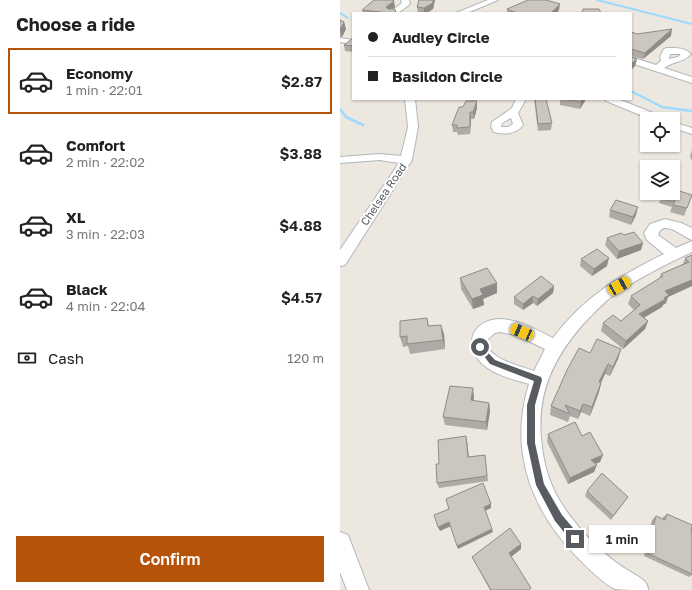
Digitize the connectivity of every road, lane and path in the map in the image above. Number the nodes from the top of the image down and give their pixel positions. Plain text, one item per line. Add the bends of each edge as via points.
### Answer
1 (405, 0) edge
2 (494, 0) edge
3 (394, 12) edge
4 (466, 12) edge
5 (632, 60) edge
6 (666, 62) dead end
7 (656, 69) junction
8 (692, 80) edge
9 (410, 100) edge
10 (521, 100) edge
11 (612, 100) edge
12 (513, 112) dead end
13 (642, 112) edge
14 (680, 127) edge
15 (692, 131) edge
16 (340, 160) edge
17 (406, 160) junction
18 (692, 235) edge
19 (692, 246) edge
20 (674, 254) junction
21 (340, 261) edge
22 (556, 347) junction
23 (538, 380) junction
24 (340, 543) edge
25 (358, 590) edge
26 (637, 590) edge

1 - 3 street via 406,4
2 - 4 street
5 - 7 street
6 - 7 street
7 - 8 street
9 - 17 street, Chelsea Road via 413,126
10 - 12 street
11 - 13 street
14 - 15 street
16 - 17 street via 380,157
17 - 21 street, Chelsea Road
18 - 20 street via 674,224 666,223 654,229 652,237
19 - 20 street
20 - 22 street via 609,292 576,322
22 - 23 street
22 - 23 street via 510,327 492,327 480,335 480,347 492,362
23 - 26 street via 531,405 531,443 540,485 566,529 594,558
24 - 25 street

